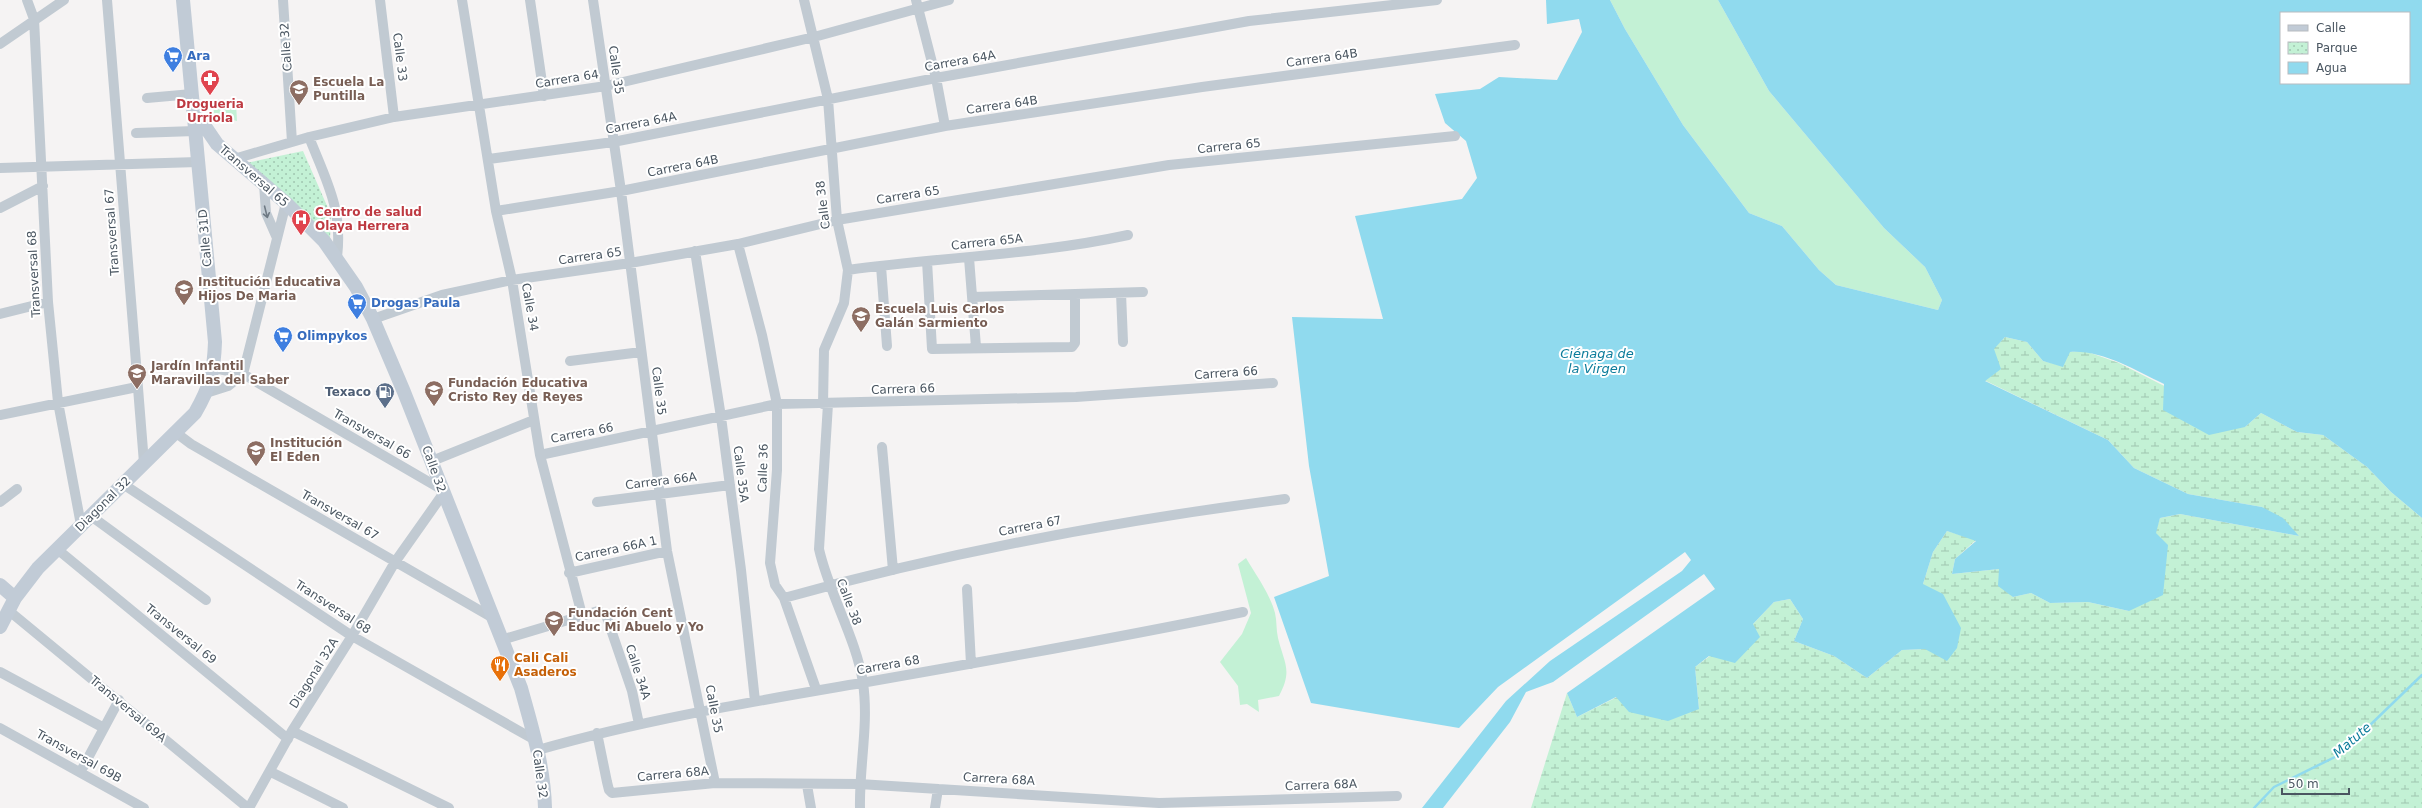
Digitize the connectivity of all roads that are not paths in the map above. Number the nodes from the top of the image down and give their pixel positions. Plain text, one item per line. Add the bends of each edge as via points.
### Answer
1 (27, 0) edge
2 (64, 0) edge
3 (107, 0) edge
4 (183, 0) edge
5 (283, 0) edge
6 (380, 0) edge
7 (462, 0) edge
8 (530, 0) edge
9 (593, 0) edge
10 (804, 0) edge
11 (949, 0) edge
12 (1437, 0) edge
13 (916, 4) edge
14 (34, 19) junction
15 (814, 36) junction
16 (0, 44) edge
17 (1515, 45) dead end
18 (936, 78) junction
19 (606, 86) junction
20 (192, 94) junction
21 (544, 96) junction
22 (147, 98) dead end
23 (828, 99) junction
24 (479, 104) junction
25 (193, 109) junction
26 (394, 118) junction
27 (944, 126) junction
28 (195, 131) junction
29 (136, 133) dead end
30 (1455, 136) dead end
31 (310, 137) junction
32 (292, 142) junction
33 (613, 142) junction
34 (830, 150) junction
35 (234, 159) junction
36 (489, 159) junction
37 (198, 162) junction
38 (120, 164) junction
39 (42, 166) junction
40 (0, 168) edge
41 (264, 184) junction
42 (43, 186) junction
43 (621, 191) junction
44 (286, 203) junction
45 (0, 208) edge
46 (496, 211) junction
47 (837, 220) junction
48 (1128, 235) dead end
49 (278, 238) junction
50 (738, 244) junction
51 (695, 251) junction
52 (337, 257) junction
53 (969, 258) junction
54 (928, 261) junction
55 (630, 263) junction
56 (881, 266) junction
57 (848, 270) junction
58 (512, 280) junction
59 (1143, 292) dead end
60 (1121, 293) junction
61 (1075, 295) junction
62 (972, 297) junction
63 (48, 302) junction
64 (0, 314) edge
65 (373, 319) junction
66 (1123, 342) dead end
67 (887, 346) dead end
68 (976, 347) junction
69 (641, 352) junction
70 (570, 361) dead end
71 (214, 368) junction
72 (243, 374) junction
73 (1272, 383) dead end
74 (136, 387) junction
75 (208, 389) junction
76 (58, 402) junction
77 (777, 404) junction
78 (825, 404) junction
79 (0, 414) edge
80 (721, 417) junction
81 (534, 420) junction
82 (175, 432) junction
83 (651, 432) junction
84 (882, 448) dead end
85 (540, 455) junction
86 (432, 462) junction
87 (144, 463) junction
88 (123, 484) junction
89 (730, 485) junction
90 (17, 489) dead end
91 (442, 491) junction
92 (659, 494) junction
93 (1284, 499) dead end
94 (0, 502) edge
95 (596, 502) dead end
96 (86, 520) junction
97 (57, 550) junction
98 (667, 551) junction
99 (395, 562) junction
100 (893, 570) junction
101 (569, 573) junction
102 (0, 585) edge
103 (829, 586) junction
104 (967, 589) dead end
105 (784, 598) junction
106 (206, 600) dead end
107 (12, 604) junction
108 (1243, 612) dead end
109 (582, 616) junction
110 (493, 618) junction
111 (0, 627) edge
112 (352, 636) junction
113 (501, 640) junction
114 (970, 664) junction
115 (0, 672) edge
116 (863, 683) junction
117 (816, 689) junction
118 (119, 700) junction
119 (755, 701) junction
120 (701, 713) junction
121 (639, 724) junction
122 (0, 728) edge
123 (104, 728) junction
124 (597, 733) junction
125 (290, 735) junction
126 (536, 745) junction
127 (81, 772) junction
128 (271, 772) junction
129 (715, 783) junction
130 (859, 784) junction
131 (807, 785) junction
132 (938, 789) junction
133 (1397, 796) dead end
134 (144, 808) edge
135 (248, 808) edge
136 (343, 808) edge
137 (449, 808) edge
138 (545, 808) edge
139 (810, 808) edge
140 (860, 808) edge
141 (935, 808) edge

1 - 14 street, Transversal 68
2 - 14 street
3 - 38 street, Transversal 67
4 - 20 street, Calle 31D
5 - 32 street, Calle 32
6 - 26 street, Calle 33
7 - 24 street, Calle 34
8 - 21 street
9 - 19 street, Calle 35
10 - 15 street, Calle 38
11 - 13 street, Carrera 64
12 - 18 street, Carrera 64A via 1249,21
13 - 15 street, Carrera 64
13 - 18 street
14 - 16 street
14 - 39 street, Transversal 68
15 - 19 street, Carrera 64
15 - 23 street, Calle 38
17 - 27 street, Carrera 64B via 1202,87
18 - 23 street, Carrera 64A
18 - 27 street
19 - 21 street, Carrera 64
19 - 33 street, Calle 35
20 - 22 street
20 - 25 street, Calle 31D
21 - 24 street, Carrera 64
23 - 33 street, Carrera 64A
23 - 34 street, Calle 38
24 - 26 street, Carrera 64
24 - 36 street, Calle 34
25 - 28 street, Calle 31D
25 - 35 street, Transversal 65 via 212,137
26 - 31 street, Carrera 64
27 - 34 street, Carrera 64B
28 - 29 street
28 - 37 street, Calle 31D
30 - 47 street, Carrera 65 via 1169,165
31 - 32 street, Carrera 64
31 - 52 street via 336,205 339,226
32 - 35 street, Carrera 64
33 - 36 street, Carrera 64A
33 - 43 street, Calle 35
34 - 43 street, Carrera 64B
34 - 47 street, Calle 38
35 - 41 street, Transversal 65
36 - 46 street, Calle 34
37 - 38 street
37 - 71 street, Calle 31D via 215,342
38 - 39 street
38 - 74 street, Transversal 67
39 - 40 street
39 - 42 street, Transversal 68
41 - 44 street, Transversal 65
41 -> 49 street via 266,213
42 - 45 street
42 - 63 street, Transversal 68
43 - 46 street, Carrera 64B
43 - 55 street, Calle 35
44 - 49 street
44 - 52 street, Transversal 65
46 - 58 street, Calle 34
47 - 50 street, Carrera 65
47 - 57 street, Calle 38
48 - 53 street, Carrera 65A
49 - 72 street
50 - 51 street, Carrera 65
50 - 77 street, Calle 36
51 - 55 street, Carrera 65
51 - 80 street, Calle 35A
52 - 65 street, Calle 32
53 - 54 street, Carrera 65A
53 - 62 street
54 - 56 street, Carrera 65A
54 - 68 street via 932,349
55 - 58 street, Carrera 65
55 - 69 street, Calle 35
56 - 57 street, Carrera 65A
56 - 67 street
57 - 78 street, Calle 38 via 844,303 824,350
58 - 65 street, Carrera 65 via 442,295
58 - 81 street, Calle 34
59 - 60 street
60 - 61 street
60 - 66 street
61 - 62 street
61 - 68 street via 1075,343 1072,347
62 - 68 street
63 - 64 street
63 - 76 street, Transversal 68
65 - 86 street, Calle 32
69 - 70 street
69 - 83 street, Calle 35
71 - 72 street, Transversal 66
71 - 75 street, Calle 31D
72 - 75 street via 228,386
72 - 91 street, Transversal 66
73 - 78 street, Carrera 66 via 1076,396
74 - 76 street
74 - 87 street, Transversal 67
75 - 82 street, Diagonal 32 via 195,413
76 - 79 street
76 - 96 street, Transversal 68
77 - 78 street, Carrera 66
77 - 80 street, Carrera 66
77 - 105 street, Calle 36 via 777,470 770,563 775,585
78 - 103 street, Calle 38 via 819,549
80 - 83 street, Carrera 66
80 - 89 street, Calle 35A
81 - 85 street, Calle 34
81 - 86 street
82 - 87 street, Diagonal 32
82 - 99 street, Transversal 67 via 191,444
83 - 85 street, Carrera 66
83 - 92 street, Calle 35
84 - 100 street
85 - 101 street, Calle 34
86 - 91 street, Calle 32
87 - 88 street, Diagonal 32
88 - 96 street, Diagonal 32
88 - 112 street, Transversal 68
89 - 92 street, Carrera 66A
89 - 119 street, Calle 35A
90 - 94 street
91 - 99 street, Diagonal 32A
91 - 110 street, Calle 32
92 - 95 street, Carrera 66A
92 - 98 street, Calle 35
93 - 100 street, Carrera 67 via 1156,516 990,547
96 - 97 street, Diagonal 32
96 - 106 street
97 - 107 street, Diagonal 32 via 38,568
97 - 125 street, Transversal 69
98 - 101 street, Carrera 66A 1
98 - 120 street, Calle 35
99 - 110 street, Transversal 67
99 - 112 street, Diagonal 32A
100 - 103 street, Carrera 67
101 - 109 street, Calle 34
102 - 107 street, Transversal 69A
103 - 105 street, Carrera 67
103 - 116 street, Calle 38 via 856,656
104 - 114 street
105 - 117 street, Calle 36
107 - 111 street, Diagonal 32
107 - 118 street, Transversal 69A
108 - 114 street, Carrera 68
109 - 113 street
109 - 121 street, Calle 34A via 598,611 606,615 632,691
110 - 113 street, Calle 32
112 - 125 street, Diagonal 32A
112 - 126 street, Transversal 68
113 - 126 street, Calle 32 via 521,688
114 - 116 street, Carrera 68
115 - 123 street
116 - 117 street, Carrera 68
116 - 130 street, Calle 38 via 864,738
117 - 119 street, Carrera 68
118 - 123 street
118 - 135 street, Transversal 69A
119 - 120 street, Carrera 68
120 - 121 street, Carrera 68
120 - 129 street, Calle 35
121 - 124 street, Carrera 68
122 - 127 street, Transversal 69B
123 - 127 street
124 - 126 street, Carrera 68
124 - 129 street, Carrera 68A via 607,782 612,793
125 - 128 street, Diagonal 32A
125 - 137 street, Transversal 69
126 - 138 street, Calle 32
127 - 134 street, Transversal 69B
128 - 135 street, Diagonal 32A
128 - 136 street
129 - 131 street, Carrera 68A
130 - 131 street, Carrera 68A
130 - 132 street, Carrera 68A
130 - 140 street, Calle 38
131 - 139 street
132 - 133 street, Carrera 68A via 1159,803
132 - 141 street

